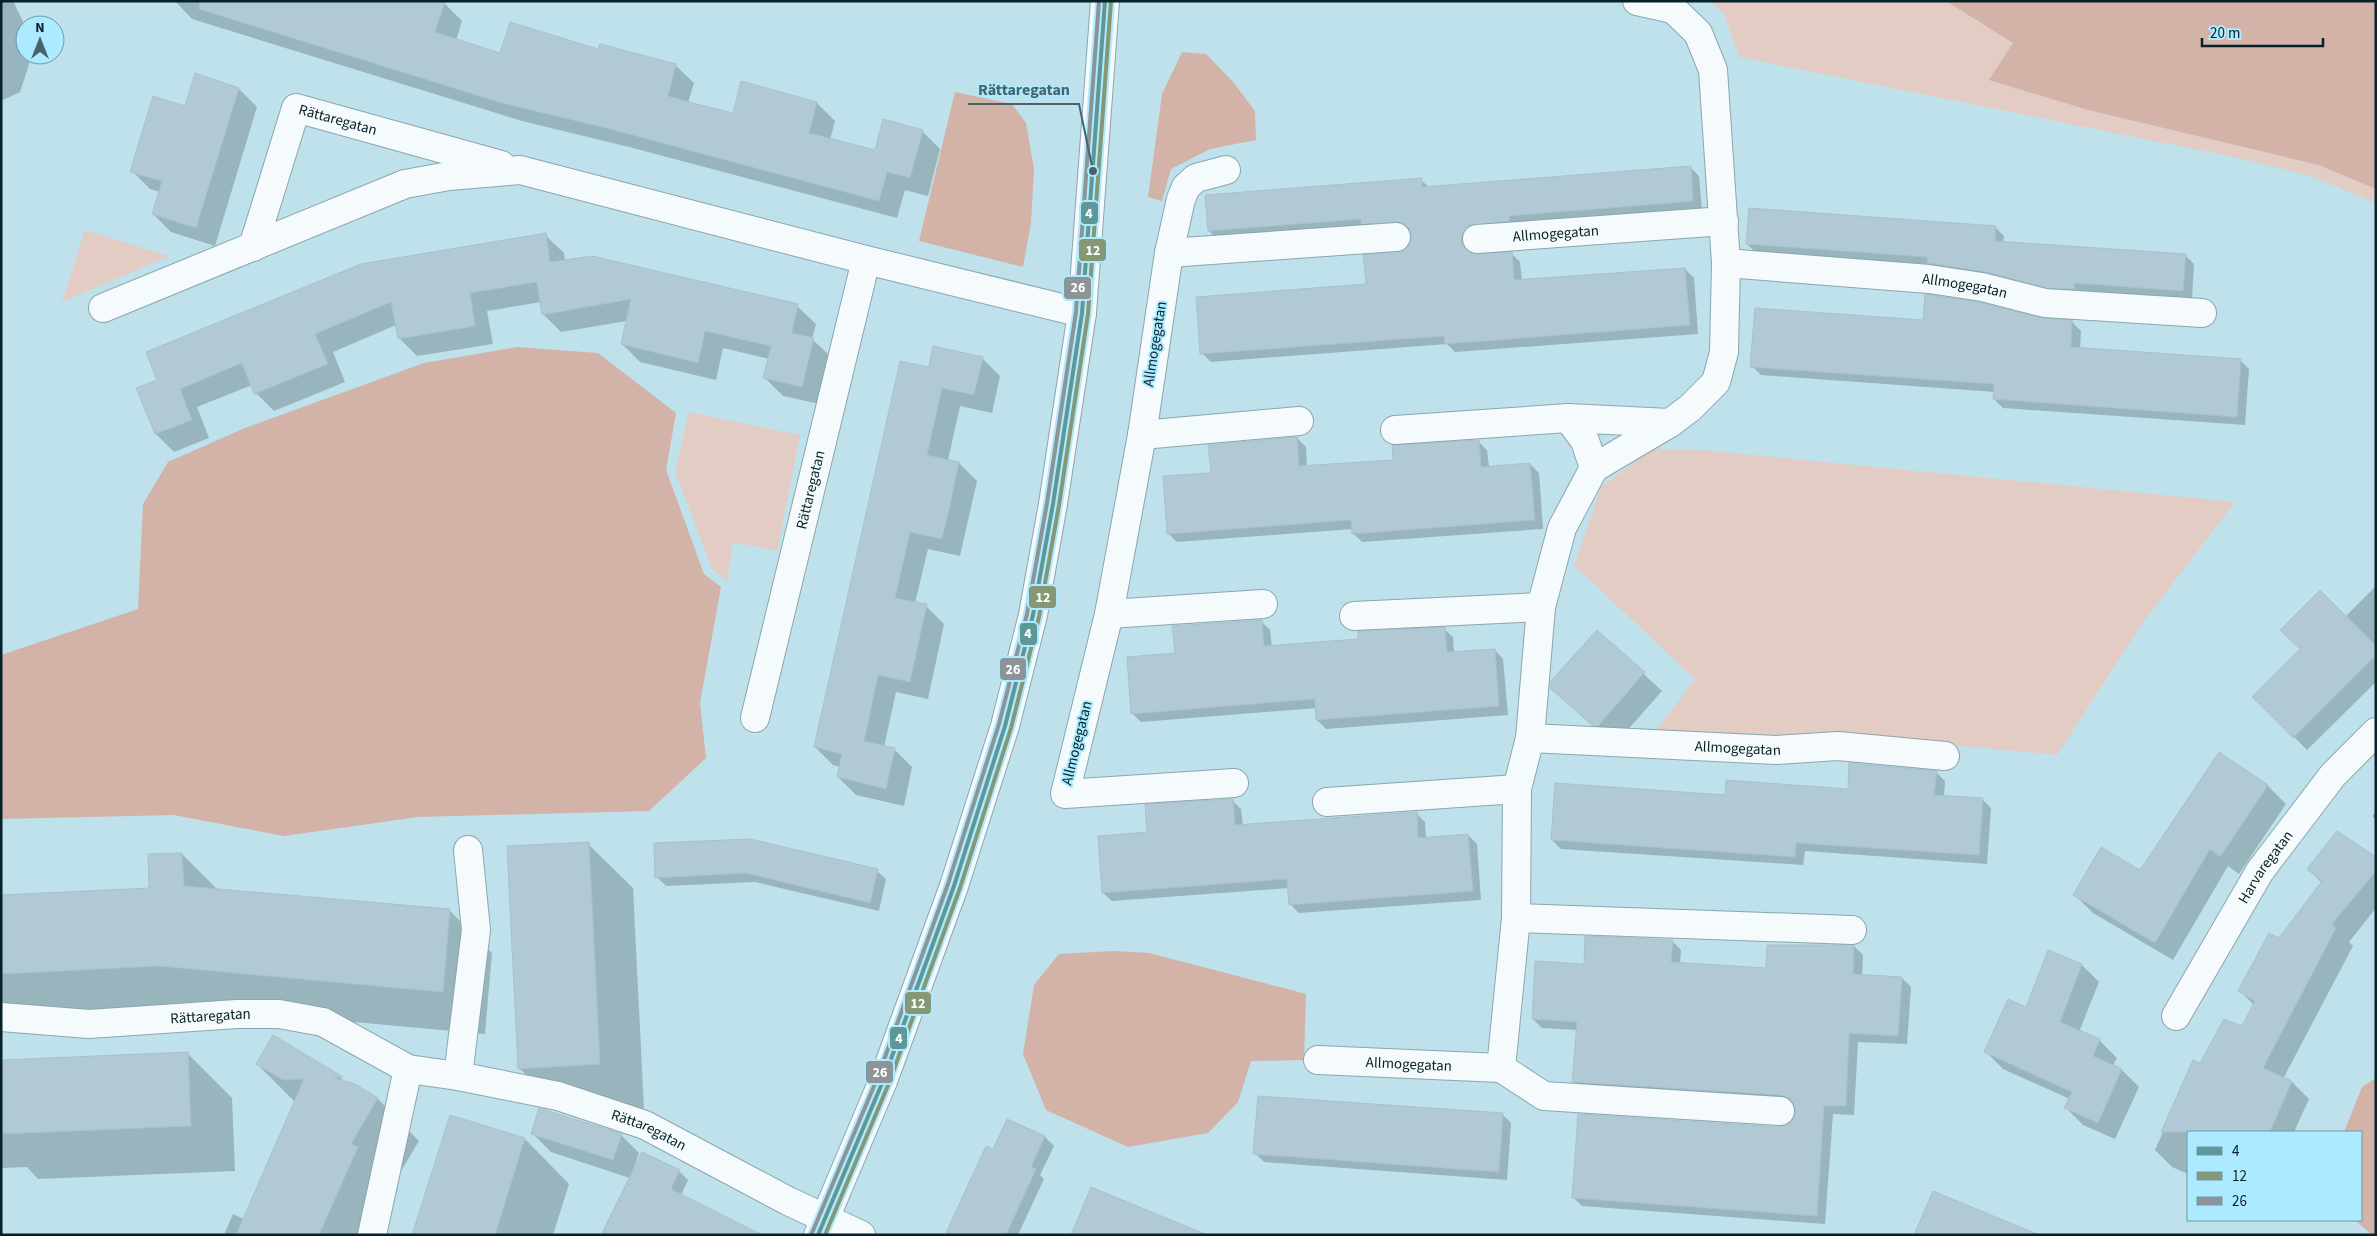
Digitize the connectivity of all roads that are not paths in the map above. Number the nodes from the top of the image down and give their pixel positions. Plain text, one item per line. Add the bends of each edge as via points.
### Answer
1 (1105, 1) edge
2 (1637, 1) edge
3 (520, 170) junction
4 (1226, 170) dead end
5 (1724, 221) junction
6 (1396, 237) dead end
7 (1477, 239) dead end
8 (253, 247) junction
9 (1169, 253) junction
10 (866, 260) junction
11 (1726, 263) junction
12 (103, 308) dead end
13 (1082, 312) junction
14 (2202, 312) dead end
15 (1568, 418) junction
16 (1299, 421) dead end
17 (1670, 423) junction
18 (1395, 430) dead end
19 (1142, 435) junction
20 (1594, 468) junction
21 (1263, 604) dead end
22 (1541, 607) junction
23 (1109, 614) junction
24 (1354, 616) dead end
25 (755, 718) dead end
26 (2376, 732) edge
27 (1530, 738) junction
28 (1945, 756) dead end
29 (1234, 783) dead end
30 (1517, 789) junction
31 (1328, 802) dead end
32 (468, 850) dead end
33 (1516, 918) junction
34 (1852, 930) dead end
35 (2176, 1016) dead end
36 (1, 1017) edge
37 (1318, 1060) dead end
38 (1501, 1068) junction
39 (408, 1069) junction
40 (458, 1076) junction
41 (1780, 1111) dead end
42 (822, 1226) edge
43 (372, 1235) edge
44 (861, 1235) edge

1 - 13 street
2 - 5 street via 1673,9 1698,33 1713,70
3 - 8 street, Rättaregatan via 450,176 405,184
3 - 8 street, Rättaregatan via 296,108
3 - 10 street, Rättaregatan
4 - 9 street, Allmogegatan via 1196,178 1186,187 1180,199
5 - 7 street, Allmogegatan
5 - 11 street
6 - 9 street
8 - 12 street, Rättaregatan
9 - 19 street, Allmogegatan
10 - 13 street, Rättaregatan
10 - 25 street, Rättaregatan
11 - 14 street, Allmogegatan via 1929,279 2045,303
11 - 17 street via 1724,352 1716,382
13 - 42 street via 1052,513 1006,726 954,886 883,1081
15 - 17 street
15 - 18 street
15 - 20 street via 1585,440
16 - 19 street
17 - 20 street
19 - 23 street, Allmogegatan
20 - 22 street via 1562,528
21 - 23 street
22 - 24 street
22 - 27 street
23 - 29 street, Allmogegatan via 1064,794
26 - 35 street, Harvaregatan via 2333,775 2260,871
27 - 28 street, Allmogegatan via 1776,750 1838,746
27 - 30 street
30 - 31 street
30 - 33 street
32 - 40 street via 476,930
33 - 34 street
33 - 38 street
36 - 39 street, Rättaregatan via 89,1024 279,1014 323,1022
37 - 38 street, Allmogegatan
38 - 41 street via 1544,1096
39 - 40 street, Rättaregatan
39 - 43 street
40 - 42 street, Rättaregatan via 558,1096 646,1126 788,1201
42 - 44 street, Rättaregatan

